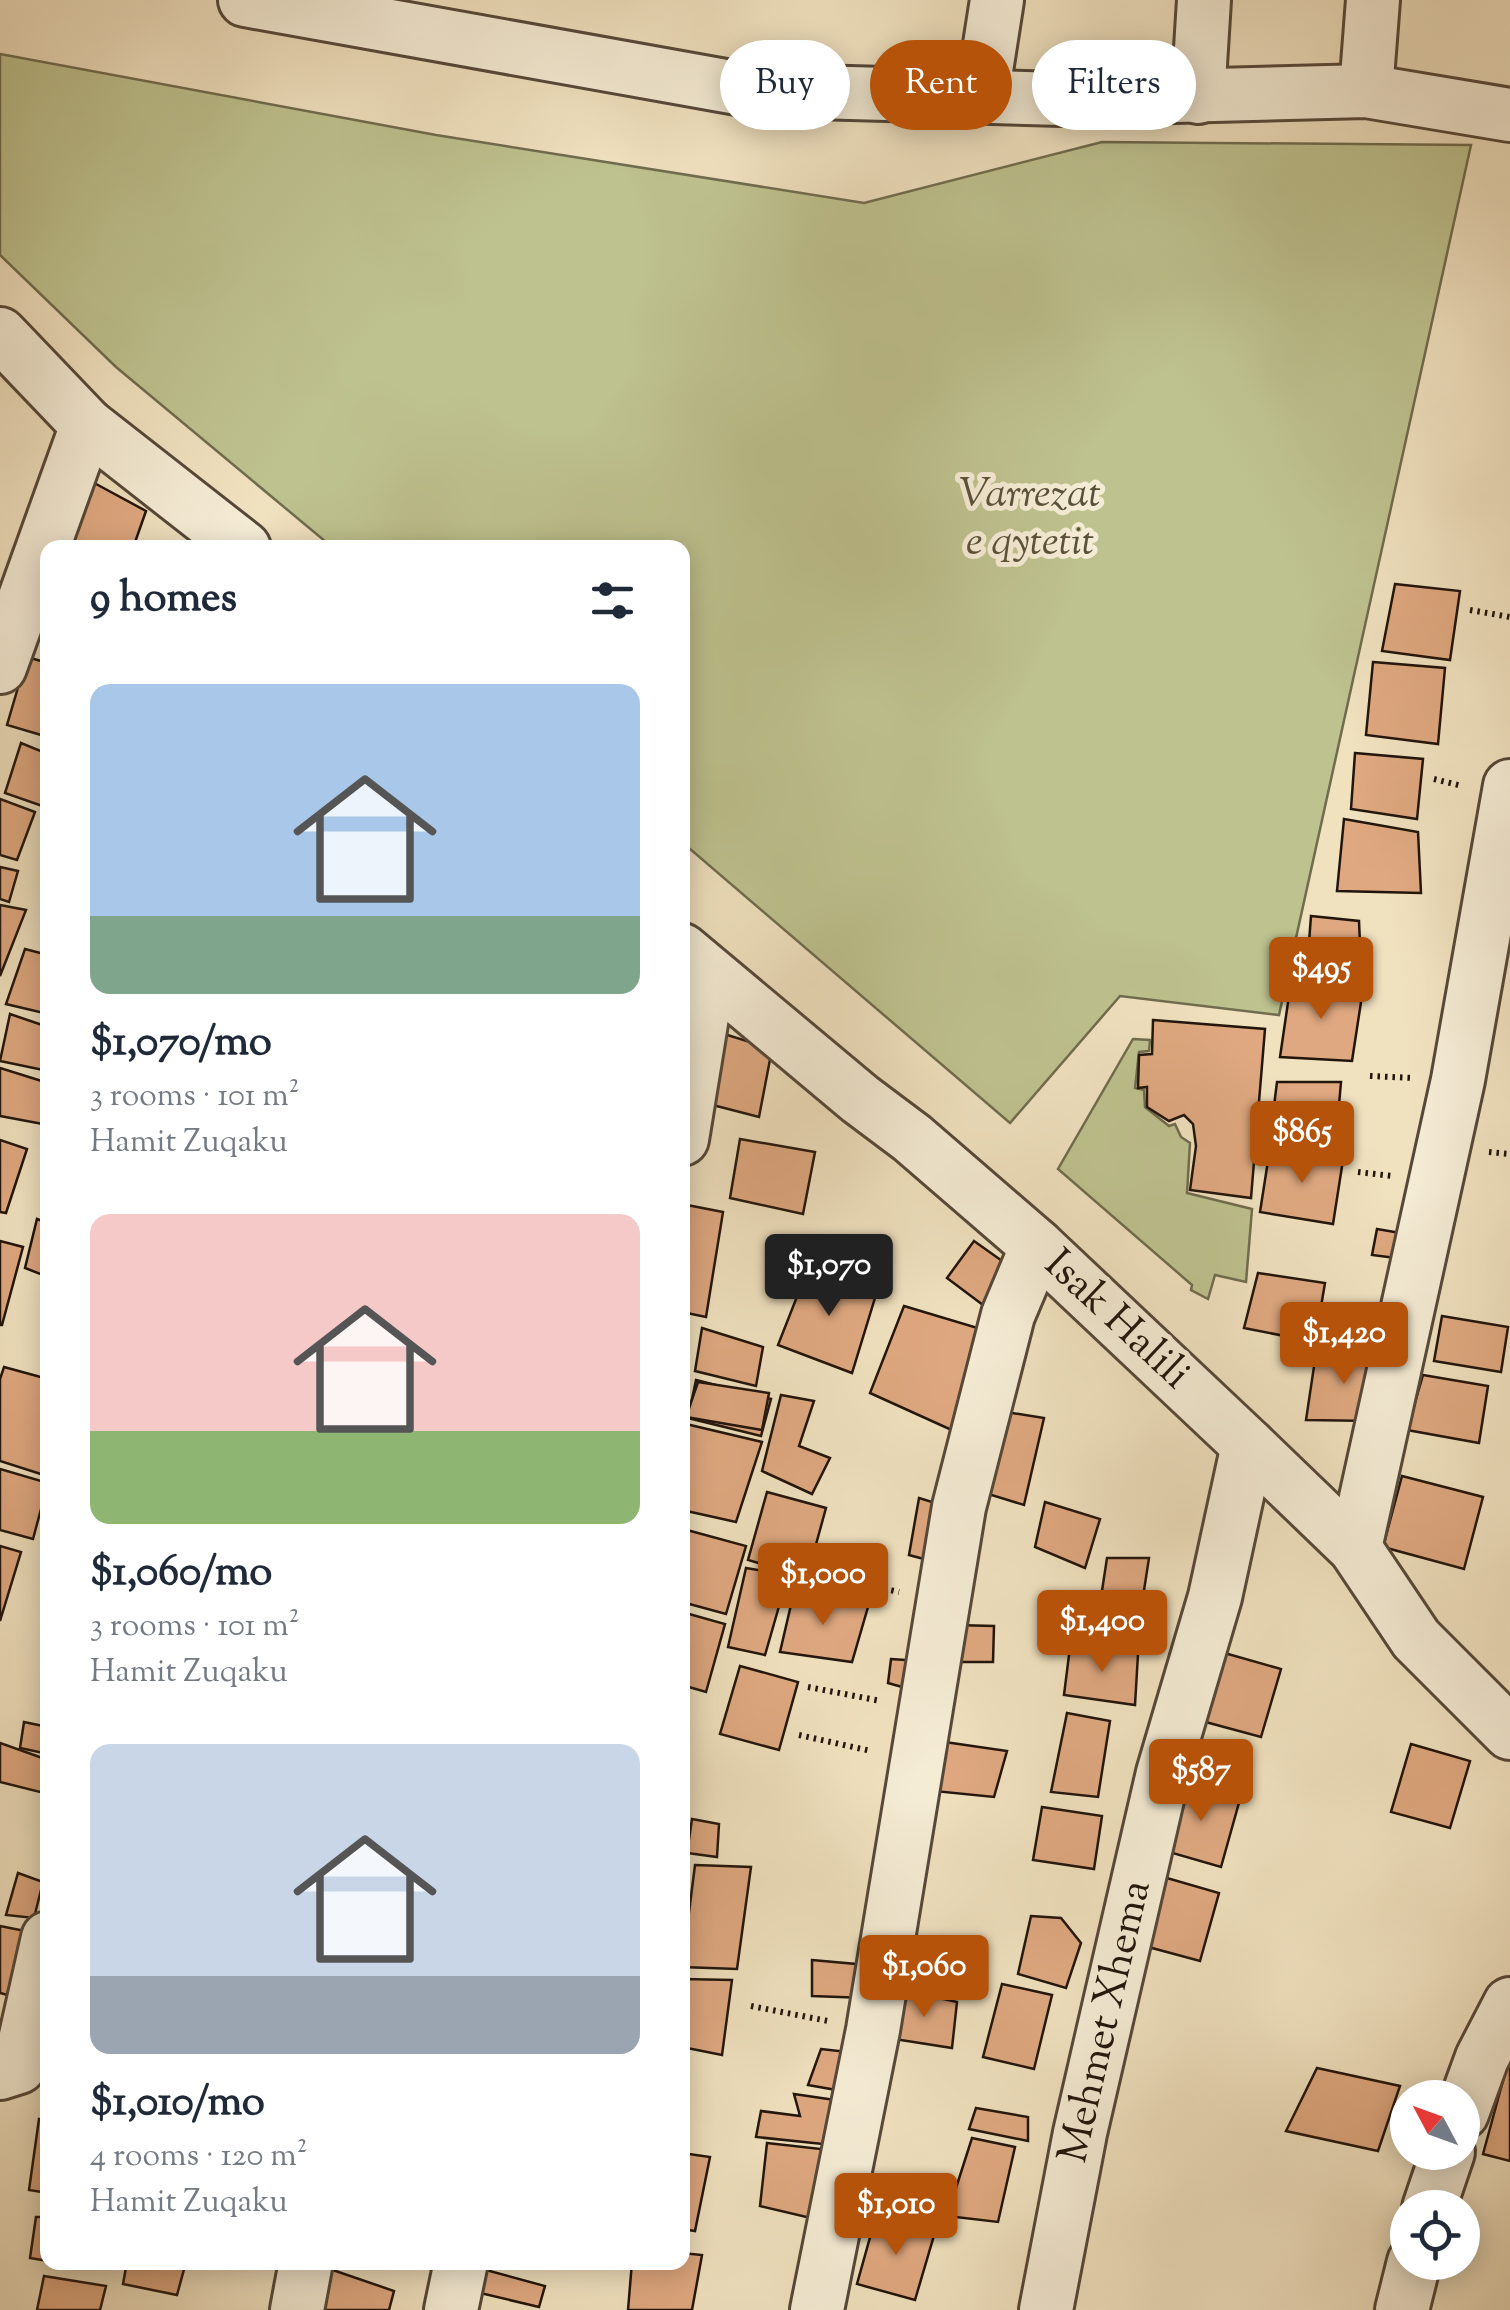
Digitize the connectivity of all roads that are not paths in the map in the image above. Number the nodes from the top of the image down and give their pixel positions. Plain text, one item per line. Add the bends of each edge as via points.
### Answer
1 (246, 0) edge
2 (997, 0) edge
3 (1204, 0) edge
4 (1373, 0) edge
5 (991, 40) edge
6 (1366, 91) junction
7 (870, 93) edge
8 (1012, 96) edge
9 (1198, 97) junction
10 (1510, 115) edge
11 (0, 334) edge
12 (87, 425) junction
13 (46, 540) edge
14 (234, 540) edge
15 (40, 556) edge
16 (0, 668) edge
17 (1510, 786) edge
18 (696, 962) edge
19 (690, 1038) edge
20 (1036, 1246) junction
21 (1248, 1445) junction
22 (1355, 1548) junction
23 (1510, 1733) edge
24 (40, 1975) edge
25 (1510, 2004) edge
26 (0, 2072) edge
27 (1474, 2080) edge
28 (304, 2270) edge
29 (458, 2270) edge
30 (1410, 2280) edge
31 (297, 2310) edge
32 (451, 2310) edge
33 (817, 2310) edge
34 (1046, 2310) edge
35 (1402, 2310) edge

1 - 7 street via 748,90
2 - 5 street
3 - 9 street
4 - 6 street
6 - 9 street
6 - 10 street
8 - 9 street
11 - 12 street
12 - 13 street
12 - 14 street
15 - 16 street
17 - 22 street via 1458,1080
18 - 19 street
18 - 20 street, Isak Halili
20 - 21 street, Isak Halili
20 - 33 street via 1008,1314 959,1507 873,2030
21 - 22 street, Isak Halili
21 - 34 street, Mehmet Xhema via 1215,1597 1163,1773
22 - 23 street, Isak Halili via 1416,1639
24 - 26 street via 20,2067
25 - 27 street
28 - 31 street
29 - 32 street
30 - 35 street

